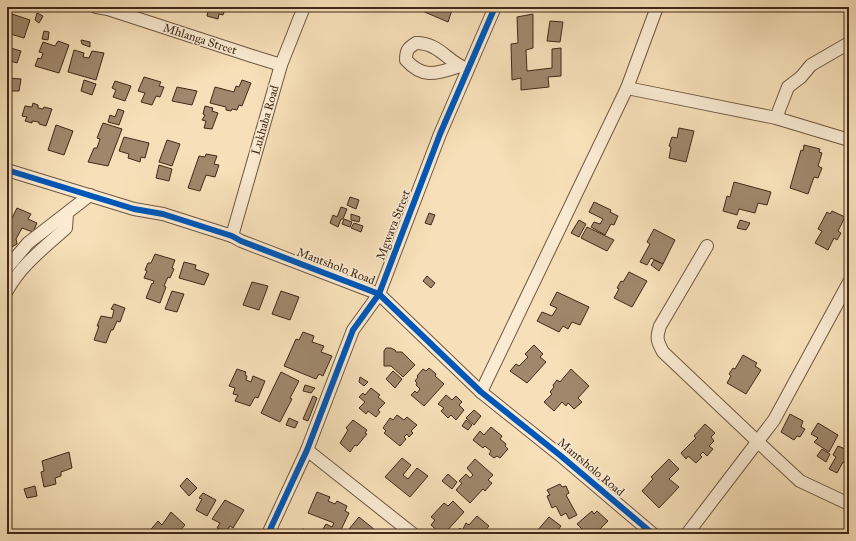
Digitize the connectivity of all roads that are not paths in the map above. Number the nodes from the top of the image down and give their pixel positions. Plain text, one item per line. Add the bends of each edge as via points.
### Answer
1 (96, 7) edge
2 (304, 7) edge
3 (494, 7) edge
4 (657, 7) edge
5 (849, 43) edge
6 (282, 65) junction
7 (627, 88) junction
8 (776, 118) junction
9 (849, 140) edge
10 (7, 170) edge
11 (90, 195) junction
12 (67, 214) junction
13 (232, 236) junction
14 (707, 246) dead end
15 (7, 268) edge
16 (849, 282) edge
17 (7, 291) edge
18 (379, 294) junction
19 (482, 392) junction
20 (758, 442) junction
21 (307, 450) junction
22 (849, 504) edge
23 (268, 534) edge
24 (413, 534) edge
25 (653, 534) edge
26 (687, 534) edge

1 - 6 street, Mhlanga Street
2 - 6 street, Lukhaba Road
3 - 18 street, Mgwava Street via 464,68
4 - 7 street
5 - 8 street via 812,65 788,87
6 - 13 street, Lukhaba Road
7 - 8 street
7 - 19 street
8 - 9 street
10 - 11 street, Mantsholo Road
11 - 12 street
11 - 13 street, Mantsholo Road
12 - 15 street via 28,243
12 - 17 street via 66,228 35,256 13,280
13 - 18 street, Mantsholo Road
14 - 20 street via 660,326 658,342 663,352
16 - 20 street via 774,420
18 - 19 street, Mantsholo Road
18 - 21 street, Mgwava Street via 353,330
19 - 25 street, Mantsholo Road
20 - 22 street via 800,480
20 - 26 street
21 - 23 street, Mgwava Street
21 - 24 street

